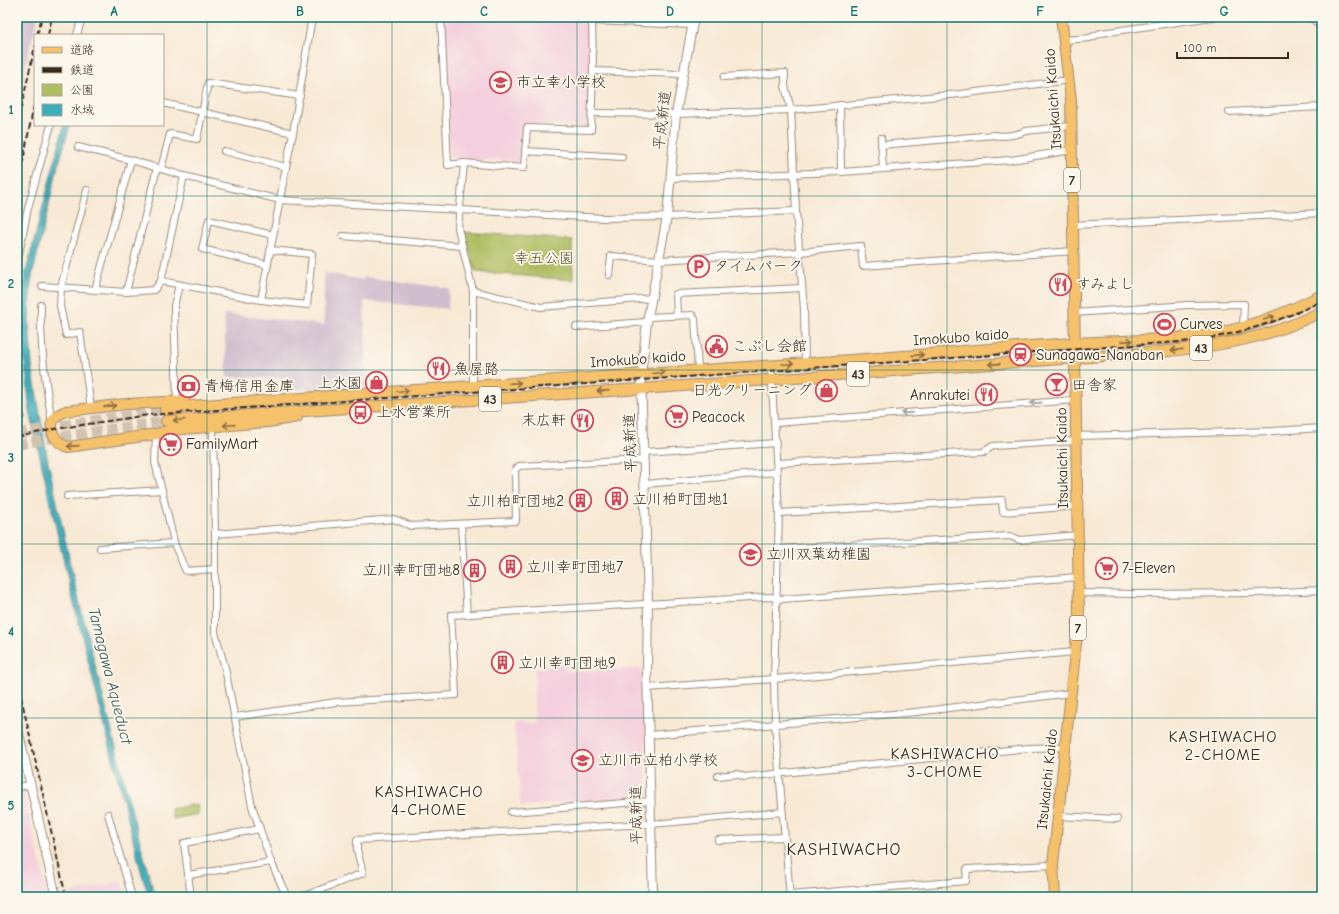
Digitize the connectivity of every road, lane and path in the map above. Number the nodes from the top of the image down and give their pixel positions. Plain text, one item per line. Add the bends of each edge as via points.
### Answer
1 (82, 17) edge
2 (294, 17) edge
3 (441, 17) edge
4 (1061, 17) edge
5 (1212, 17) edge
6 (1311, 17) edge
7 (312, 19) edge
8 (592, 19) edge
9 (693, 21) edge
10 (1322, 28) edge
11 (77, 34) edge
12 (1064, 40) junction
13 (593, 71) junction
14 (682, 74) junction
15 (724, 77) dead end
16 (1069, 80) junction
17 (300, 96) junction
18 (164, 103) edge
19 (840, 105) junction
20 (1322, 107) edge
21 (791, 110) junction
22 (1229, 112) dead end
23 (202, 113) junction
24 (592, 113) junction
25 (676, 114) junction
26 (51, 126) edge
27 (1071, 126) junction
28 (293, 134) junction
29 (881, 138) dead end
30 (882, 145) junction
31 (78, 147) dead end
32 (1072, 150) junction
33 (224, 151) dead end
34 (525, 151) junction
35 (622, 157) dead end
36 (131, 160) junction
37 (464, 163) junction
38 (286, 167) junction
39 (159, 169) junction
40 (883, 169) junction
41 (841, 172) junction
42 (795, 174) junction
43 (184, 176) junction
44 (670, 178) junction
45 (88, 190) dead end
46 (280, 200) junction
47 (460, 210) junction
48 (796, 211) junction
49 (1322, 213) edge
50 (667, 217) junction
51 (1073, 225) junction
52 (273, 236) junction
53 (343, 236) dead end
54 (462, 246) junction
55 (271, 250) junction
56 (1073, 251) junction
57 (799, 252) junction
58 (659, 260) junction
59 (17, 264) edge
60 (268, 265) junction
61 (609, 275) dead end
62 (160, 281) junction
63 (179, 285) junction
64 (42, 286) dead end
65 (60, 287) junction
66 (802, 288) junction
67 (95, 290) junction
68 (473, 291) junction
69 (126, 292) junction
70 (1322, 295) edge
71 (652, 298) junction
72 (261, 300) junction
73 (41, 305) dead end
74 (1322, 311) edge
75 (1074, 313) junction
76 (677, 315) junction
77 (648, 319) junction
78 (576, 326) dead end
79 (1243, 327) junction
80 (1074, 343) junction
81 (1075, 358) junction
82 (805, 363) junction
83 (771, 365) junction
84 (698, 370) junction
85 (641, 375) junction
86 (772, 379) junction
87 (473, 385) junction
88 (642, 389) junction
89 (336, 397) junction
90 (1075, 400) junction
91 (177, 401) junction
92 (17, 405) edge
93 (91, 408) junction
94 (339, 409) junction
95 (165, 410) tunnel mouth
96 (21, 416) dead end
97 (51, 417) dead end
98 (166, 422) tunnel mouth
99 (775, 423) junction
100 (213, 427) junction
101 (1322, 428) edge
102 (156, 434) junction
103 (1076, 439) junction
104 (776, 443) junction
105 (644, 456) junction
106 (777, 463) junction
107 (777, 472) junction
108 (645, 484) junction
109 (162, 490) junction
110 (66, 496) dead end
111 (1078, 506) junction
112 (779, 513) junction
113 (461, 524) junction
114 (215, 534) junction
115 (1078, 535) junction
116 (174, 543) junction
117 (100, 548) dead end
118 (778, 549) junction
119 (214, 569) junction
120 (1079, 577) junction
121 (1322, 590) edge
122 (1079, 593) junction
123 (777, 598) junction
124 (648, 603) junction
125 (467, 614) junction
126 (1075, 652) junction
127 (774, 679) junction
128 (647, 688) junction
129 (1071, 693) junction
130 (235, 717) junction
131 (17, 724) edge
132 (774, 724) junction
133 (649, 735) junction
134 (1066, 747) junction
135 (779, 774) junction
136 (718, 776) dead end
137 (30, 785) junction
138 (17, 787) edge
139 (650, 801) junction
140 (511, 812) dead end
141 (782, 812) junction
142 (108, 814) dead end
143 (1058, 816) junction
144 (1117, 819) dead end
145 (650, 824) junction
146 (260, 829) junction
147 (784, 837) junction
148 (718, 840) dead end
149 (271, 862) junction
150 (1053, 865) junction
151 (188, 875) junction
152 (790, 896) edge
153 (56, 897) edge
154 (132, 897) edge
155 (191, 897) edge
156 (287, 897) edge
157 (302, 897) edge
158 (653, 897) edge
159 (1055, 897) edge

1 - 11 street
2 - 7 street
3 - 37 street via 448,165
4 - 12 main road, Itsukaichi Kaido / 7
5 - 12 street via 1101,33 1090,38
6 - 10 street
7 - 17 street
8 - 9 street
8 - 13 street
9 - 14 street, 平成新道
12 - 16 main road, Itsukaichi Kaido / 7
13 - 14 street
13 - 24 street
14 - 25 street, 平成新道
15 - 21 street via 785,73 785,86
16 - 19 street via 960,94
16 - 27 main road, Itsukaichi Kaido / 7
17 - 23 street via 208,83
17 - 28 street
18 - 23 street
19 - 21 street
19 - 41 street
20 - 22 street
21 - 25 street
21 - 42 street
23 - 28 street
23 - 39 street via 196,139 170,134
24 - 25 street
24 - 34 street via 591,130 527,128
25 - 44 street, 平成新道
26 - 59 street via 28,208
27 - 30 street via 999,136
27 - 32 main road, Itsukaichi Kaido / 7
28 - 38 street
29 - 30 street
30 - 40 street
31 - 36 street
32 - 40 street via 1011,160
32 - 51 main road, Itsukaichi Kaido / 7
33 - 38 street
34 - 35 street
34 - 37 street via 524,168
36 - 39 street
36 - 67 street
37 - 47 street
38 - 46 street
39 - 43 street
39 - 69 street
40 - 41 street
41 - 42 street
42 - 44 street
42 - 48 street
43 - 46 street
43 - 62 street
44 - 50 street, 平成新道
45 - 65 street
46 - 47 street
46 - 52 street
47 - 50 street via 603,218
47 - 54 street via 458,228
48 - 50 street
48 - 57 street
49 - 51 street
50 - 58 street, 平成新道
51 - 56 main road, Itsukaichi Kaido / 7
52 - 55 street
52 - 60 street via 209,220 202,249
53 - 54 street
54 - 68 street
55 - 60 street
55 - 72 street via 312,254 307,305
56 - 57 street via 863,266 861,246
56 - 75 main road, Itsukaichi Kaido / 7
57 - 58 street
57 - 66 street
58 - 61 street via 611,256
58 - 71 street, 平成新道
60 - 72 street
62 - 63 street
62 - 69 street via 154,290
63 - 72 street
63 - 91 street via 174,306
64 - 65 street
65 - 67 street
65 - 93 street via 60,306 66,335 80,332
66 - 76 street via 676,294
66 - 82 street
67 - 69 street
68 - 71 street via 541,307
68 - 87 street
79 -> 70 main road, Imokubo kaido / 43 via 1276,316
71 - 77 street, 平成新道
73 - 97 street via 40,335
74 -> 81 main road, Imokubo kaido / 43 via 1268,334 1225,344
75 - 79 street via 1244,304
75 - 80 main road, Itsukaichi Kaido / 7
76 - 77 street
76 - 84 street via 692,315 695,319
77 - 78 street
77 - 85 street, 平成新道
80 -> 79 main road, Imokubo kaido / 43 via 1191,337
80 - 81 main road, Itsukaichi Kaido / 7
82 -> 80 main road, Imokubo kaido / 43
81 -> 86 main road, Imokubo kaido / 43
81 - 90 main road, Itsukaichi Kaido / 7
83 -> 82 main road, Imokubo kaido / 43
83 - 84 main road, Imokubo kaido / 43
83 - 86 street
85 -> 84 main road, Imokubo kaido / 43
87 -> 85 main road, Imokubo kaido / 43
85 - 88 street, 平成新道
86 - 88 main road, Imokubo kaido / 43
86 - 99 street
89 -> 87 main road, Imokubo kaido / 43
88 -> 94 main road, Imokubo kaido / 43
88 - 105 street, 平成新道
89 - 91 main road via 273,394
89 - 95 main road, Imokubo kaido / 43 via 189,406
90 -> 99 street
90 - 103 main road, Itsukaichi Kaido / 7
93 -> 91 main road
92 - 96 street
102 -> 93 main road via 68,447 57,441 52,427 59,414
94 -> 98 main road, Imokubo kaido / 43
94 -> 100 main road via 270,422
99 - 104 street
100 - 102 main road via 171,430
100 - 114 street
101 - 103 street
102 - 109 street via 155,462
103 - 106 street via 993,446 983,452
103 - 111 main road, Itsukaichi Kaido / 7
104 - 105 street
104 - 106 street
105 - 108 street, 平成新道
105 - 113 street via 519,466 515,470 516,522
106 - 107 street
107 - 108 street
107 - 112 street
108 - 124 street, 平成新道
109 - 110 street
109 - 116 street
111 - 112 street via 1003,512 1002,500
111 - 115 main road, Itsukaichi Kaido / 7
112 - 118 street
113 - 114 street via 411,526 394,519
113 - 125 street
114 - 119 street
115 - 118 street via 1020,540 1010,536
115 - 120 main road, Itsukaichi Kaido / 7
116 - 117 street
116 - 119 street via 186,571
118 - 123 street
119 - 130 street via 215,632
120 - 122 main road, Itsukaichi Kaido / 7
120 - 123 street
121 - 122 street
122 - 126 main road, Itsukaichi Kaido / 7
123 - 124 street
123 - 127 street
124 - 125 street
124 - 128 street, 平成新道
125 - 130 street via 451,616 456,695 336,702
126 - 127 street
126 - 129 main road, Itsukaichi Kaido / 7
127 - 128 street
127 - 132 street
128 - 133 street, 平成新道
129 - 132 street via 916,712
129 - 134 main road, Itsukaichi Kaido / 7
130 - 146 street via 252,806
131 - 137 street
132 - 133 street
132 - 135 street
133 - 139 street, 平成新道
134 - 135 street via 1028,748
134 - 143 main road, Itsukaichi Kaido / 7
135 - 136 street
135 - 141 street
137 - 138 street
137 - 153 street
139 - 140 street
139 - 145 street, 平成新道
141 - 145 street
141 - 147 street
142 - 154 street
143 - 144 street
143 - 150 main road, Itsukaichi Kaido / 7
145 - 157 street via 357,840 363,873
145 - 158 street, 平成新道
146 - 149 street
146 - 151 street via 184,843
147 - 148 street
147 - 152 street
149 - 151 street
149 - 156 street
150 - 152 street via 967,869 966,881
150 - 159 main road, Itsukaichi Kaido / 7
151 - 155 street

